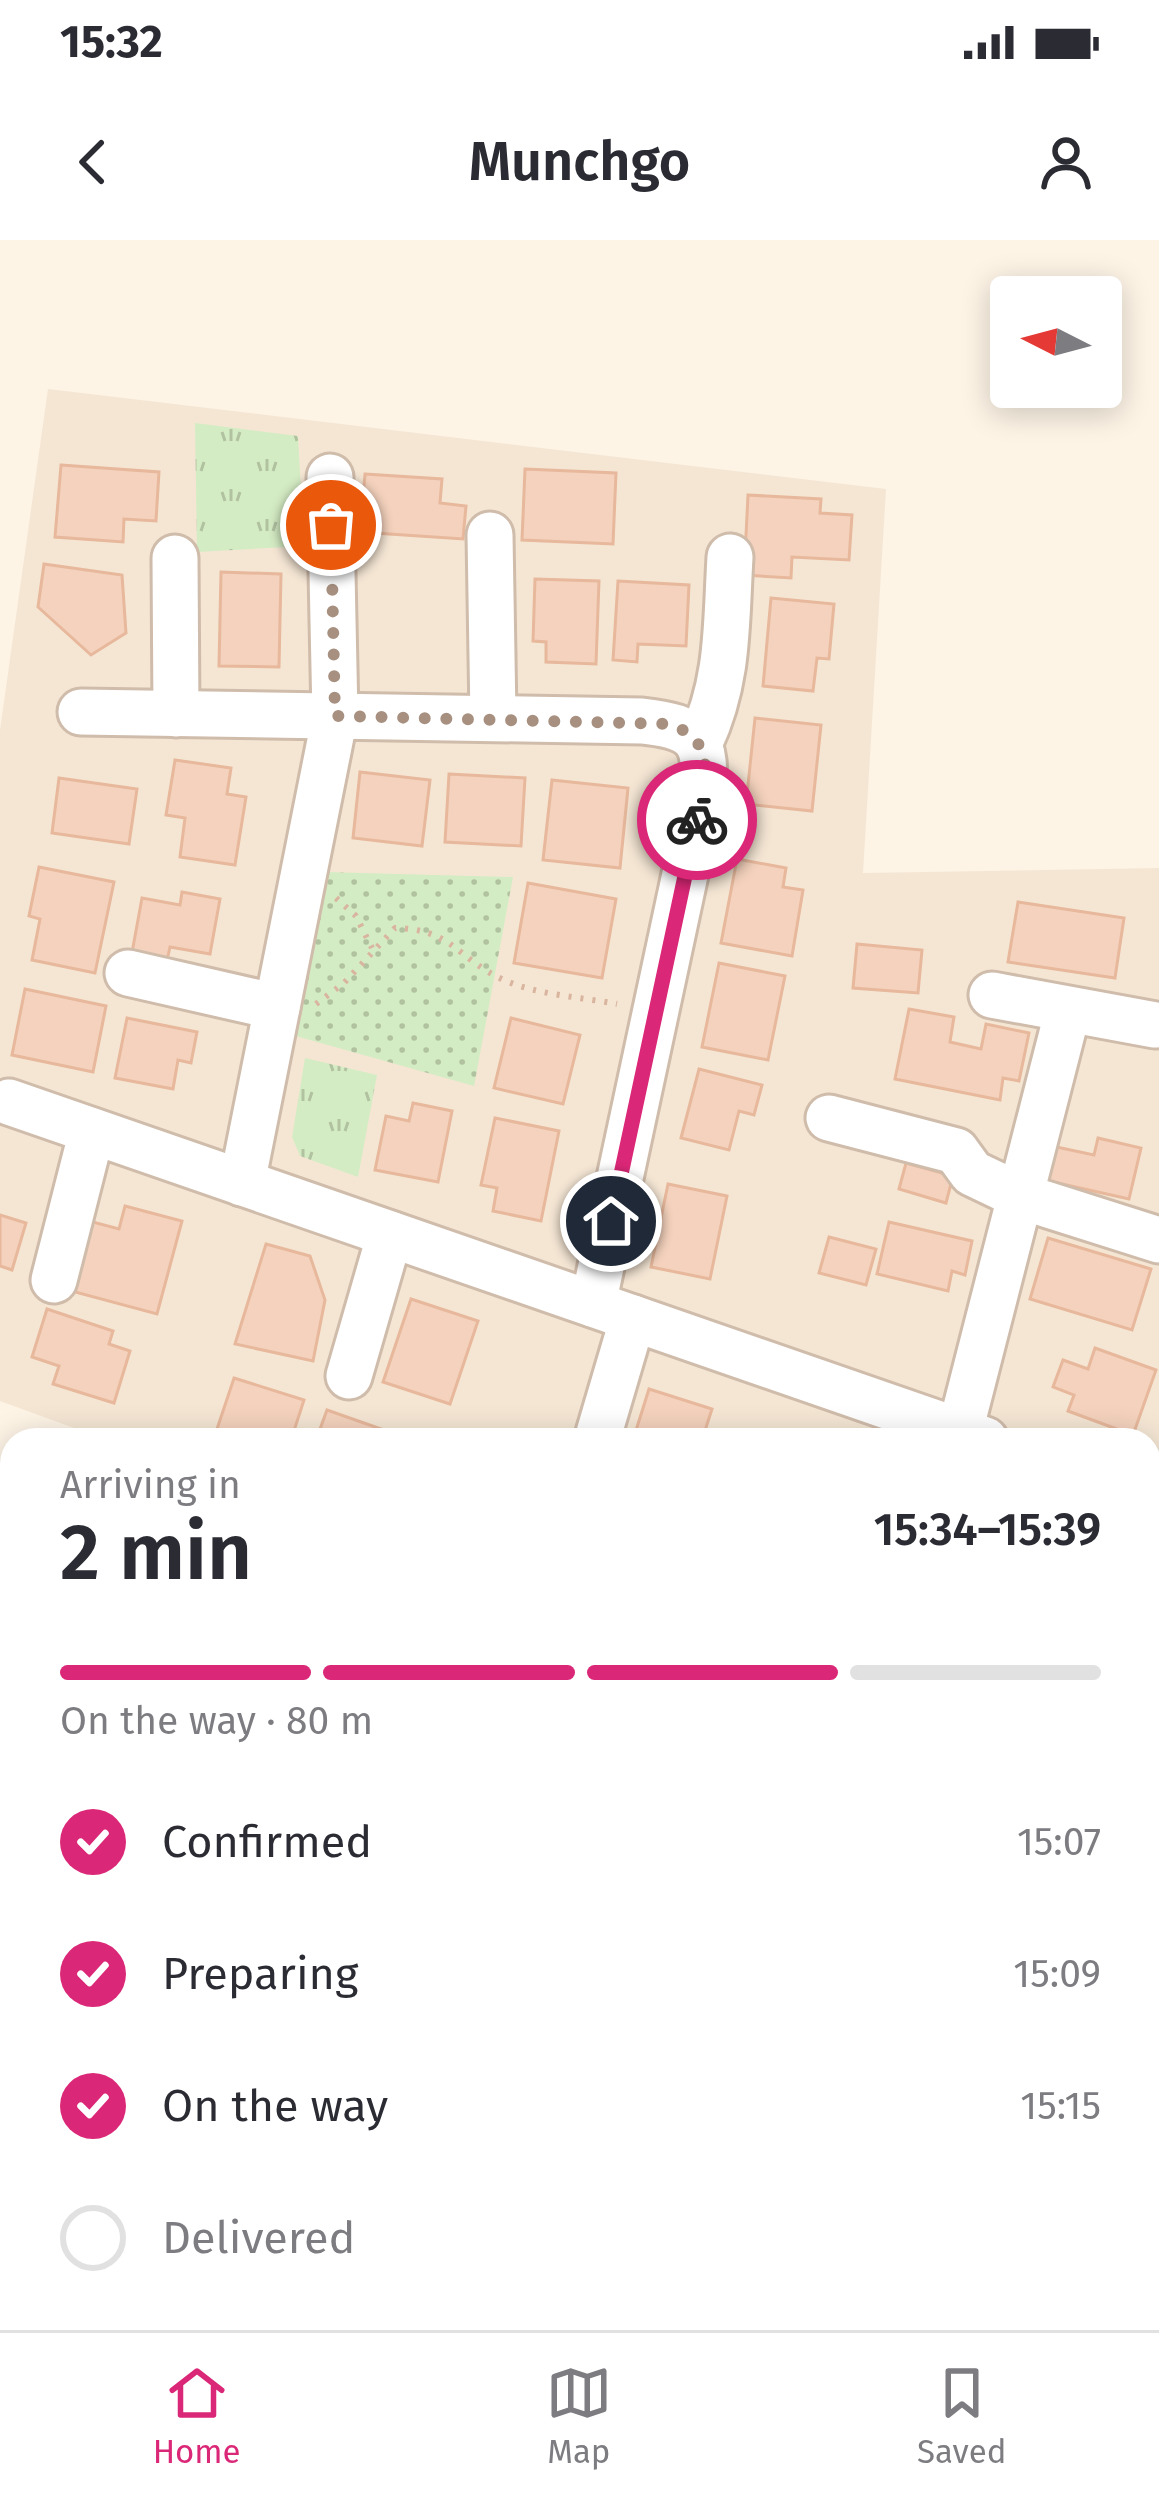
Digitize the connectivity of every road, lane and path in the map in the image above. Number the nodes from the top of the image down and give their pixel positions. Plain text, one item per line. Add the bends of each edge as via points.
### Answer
1 (330, 477) dead end
2 (490, 535) dead end
3 (730, 557) dead end
4 (175, 558) dead end
5 (81, 712) dead end
6 (176, 714) junction
7 (335, 716) junction
8 (494, 718) junction
9 (700, 742) junction
10 (302, 883) junction
11 (372, 948) junction
12 (128, 973) dead end
13 (992, 995) dead end
14 (277, 1007) junction
15 (1068, 1010) junction
16 (656, 1012) junction
17 (1155, 1025) dead end
18 (9, 1102) dead end
19 (829, 1118) dead end
20 (92, 1131) junction
21 (242, 1183) junction
22 (1020, 1196) junction
23 (390, 1234) junction
24 (1159, 1240) edge
25 (54, 1280) dead end
26 (613, 1311) junction
27 (349, 1376) dead end
28 (599, 1428) edge
29 (950, 1428) edge
30 (975, 1428) edge

1 - 7 street
2 - 8 street
3 - 9 street via 724,676
4 - 6 street
5 - 6 street
6 - 7 street
7 - 8 street
7 - 10 street
8 - 9 street via 670,724
9 - 16 street via 703,796
10 - 11 path via 356,916
10 - 14 street
11 - 14 path via 321,1004
11 - 16 path via 395,928 423,928 510,983
12 - 14 street
13 - 15 street
14 - 21 street
15 - 17 street
15 - 22 street
16 - 26 street
18 - 20 street
19 - 22 street via 956,1151 972,1173
20 - 21 street
20 - 25 street
21 - 23 street
22 - 24 street
22 - 30 street
23 - 26 street
23 - 27 street
26 - 28 street
26 - 29 street

